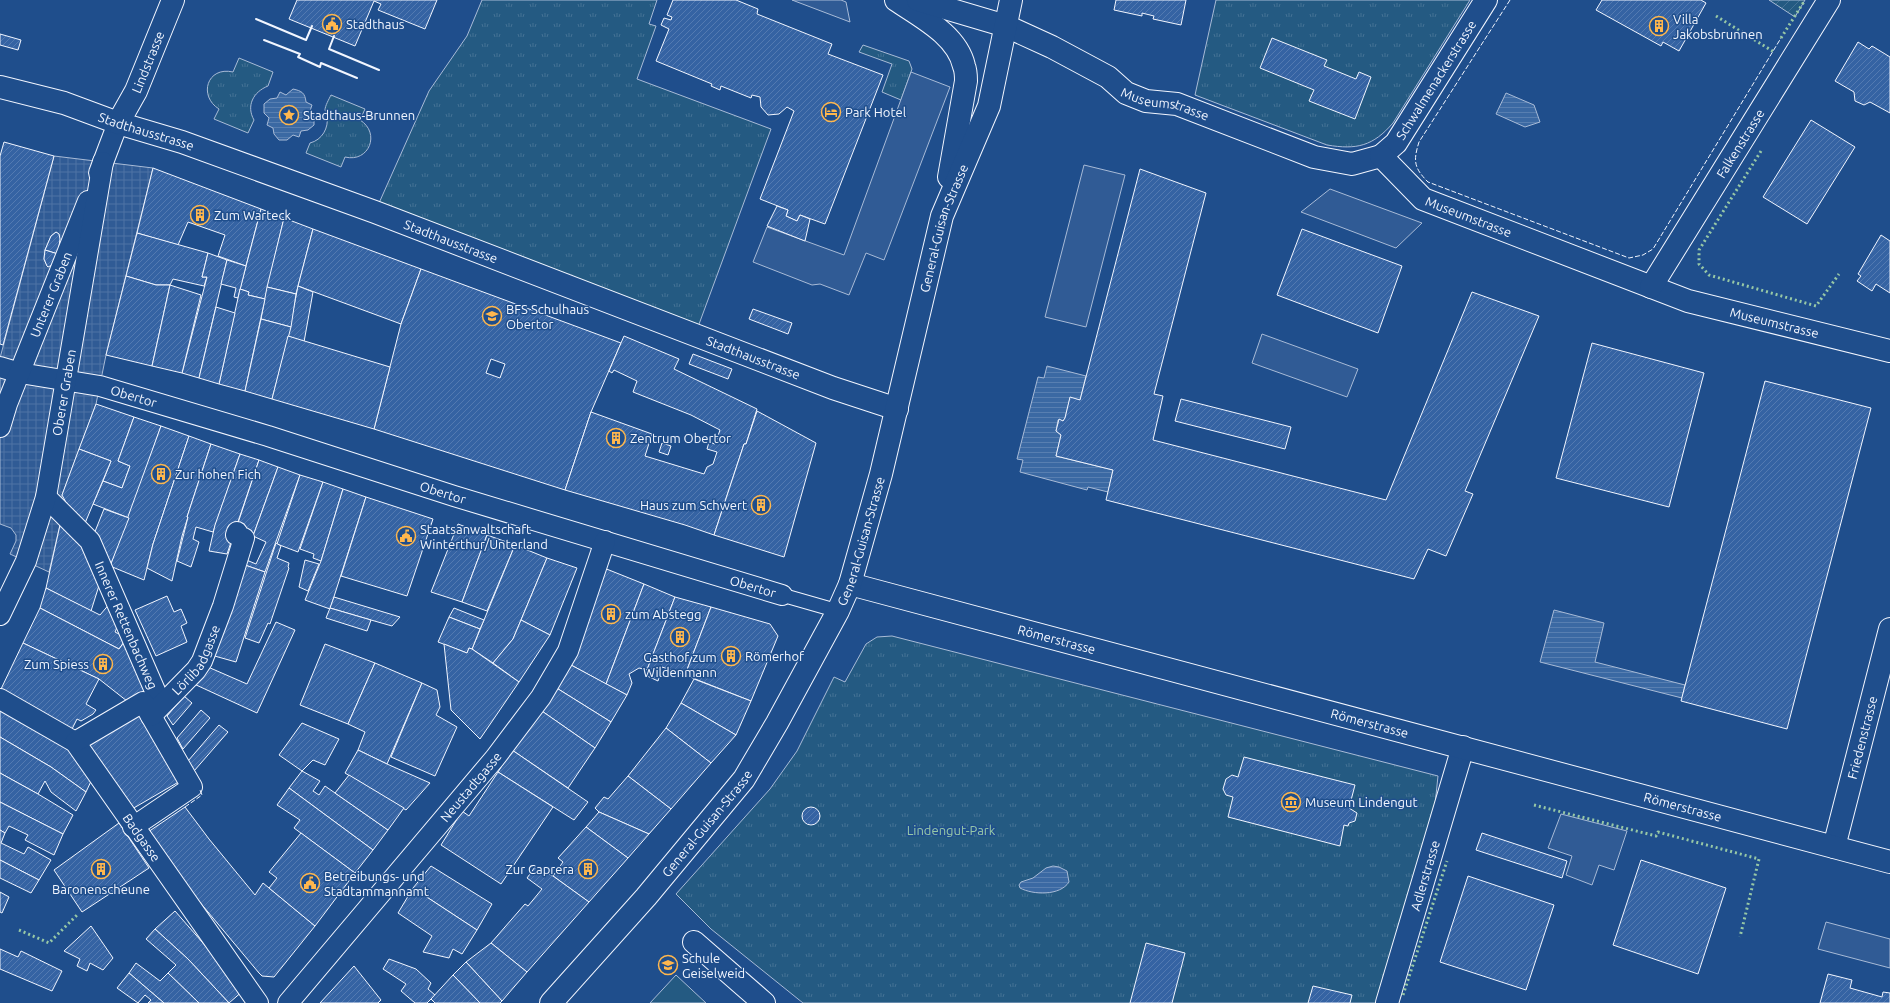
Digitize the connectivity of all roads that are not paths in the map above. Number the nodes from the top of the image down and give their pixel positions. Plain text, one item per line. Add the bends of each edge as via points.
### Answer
1 (173, 0) edge
2 (896, 0) edge
3 (918, 0) edge
4 (1011, 0) edge
5 (1486, 0) edge
6 (1829, 0) edge
7 (1006, 26) junction
8 (0, 87) edge
9 (118, 123) junction
10 (1382, 156) junction
11 (103, 162) junction
12 (942, 216) junction
13 (1651, 287) junction
14 (1890, 351) edge
15 (0, 367) edge
16 (20, 373) junction
17 (57, 379) junction
18 (897, 409) junction
19 (0, 427) edge
20 (46, 497) junction
21 (237, 532) dead end
22 (605, 541) junction
23 (850, 584) junction
24 (782, 594) joint
25 (838, 611) junction
26 (0, 616) edge
27 (1890, 629) edge
28 (0, 699) edge
29 (151, 716) junction
30 (75, 742) junction
31 (1463, 747) junction
32 (133, 827) junction
33 (1834, 847) junction
34 (1890, 862) edge
35 (694, 942) dead end
36 (258, 1003) edge
37 (288, 1003) edge
38 (551, 1003) edge
39 (764, 1003) edge
40 (1387, 1003) edge

1 - 9 street, Lindstrasse via 136,91
2 - 12 street via 946,37 957,49 964,66 966,82
3 - 7 street, Museumstrasse
4 - 7 street, General-Guisan-Strasse
5 - 10 street, Schwalmenackerstrasse via 1396,143
6 - 13 street, Falkenstrasse
7 - 10 street, Museumstrasse via 1052,46 1108,77 1126,93 1146,101 1177,104 1314,157 1352,164
7 - 12 street, General-Guisan-Strasse via 988,106
8 - 9 street, Stadthausstrasse via 64,103
9 - 11 street
9 - 18 street, Stadthausstrasse via 182,142 375,212 833,388
10 - 13 street, Museumstrasse via 1423,199
11 - 16 street, Unterer Graben
11 - 17 street, Oberer Graben
12 - 18 street, General-Guisan-Strasse
13 - 14 street, Museumstrasse via 1688,301
15 - 16 street, Obertor
16 - 17 street, Obertor
16 - 19 street, Unterer Graben
17 - 20 street, Oberer Graben
17 - 22 street, Obertor via 100,386
18 - 23 street, General-Guisan-Strasse
20 - 26 street, Oberer Graben via 26,561
20 - 29 street, Innerer Rettenbachweg via 90,541 156,693
21 - 29 street, Lörlibadgasse via 236,535 244,538 223,606 202,661
22 - 24 street, Obertor
22 - 37 street, Neustadtgasse via 568,651 541,697 495,758
23 - 25 street, General-Guisan-Strasse
23 - 31 street, Römerstrasse
24 - 25 lane, Obertor
25 - 38 street, General-Guisan-Strasse via 744,779 646,897
27 - 33 street, Friedenstrasse
28 - 30 street, Badgasse
29 - 30 street via 144,702
29 - 32 street via 192,787
30 - 32 street, Badgasse
31 - 33 street, Römerstrasse
31 - 40 street, Adlerstrasse
32 - 36 street, Badgasse
33 - 34 street, Römerstrasse
35 - 39 street

